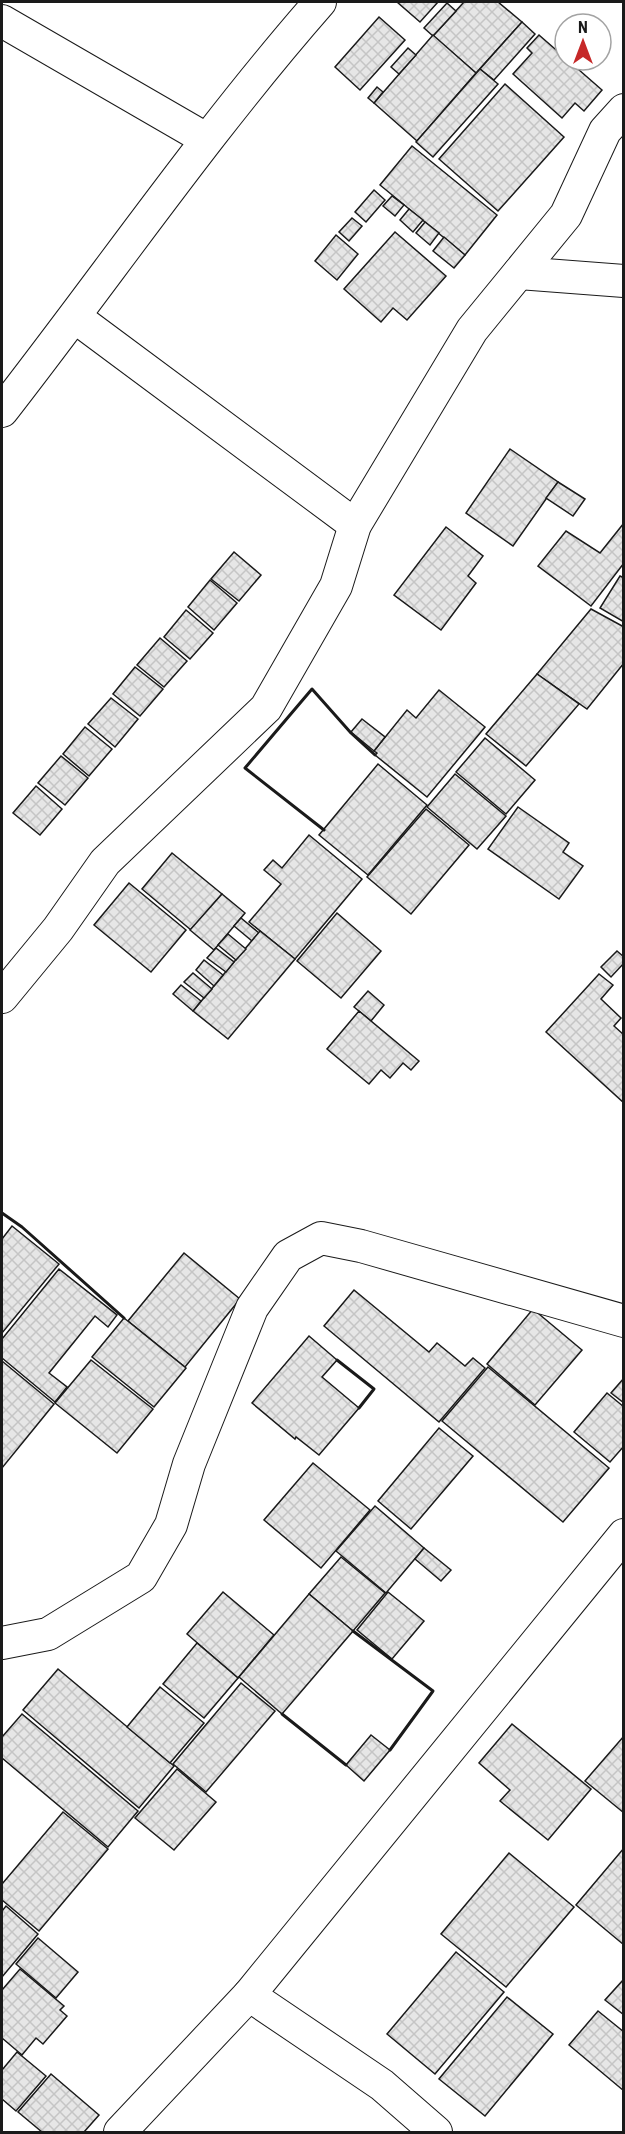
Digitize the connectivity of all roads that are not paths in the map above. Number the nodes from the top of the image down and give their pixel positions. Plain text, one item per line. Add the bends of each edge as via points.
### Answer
1 (320, 2) edge
2 (2, 21) edge
3 (624, 110) edge
4 (206, 139) junction
5 (519, 273) junction
6 (624, 281) edge
7 (75, 317) junction
8 (2, 411) edge
9 (355, 525) junction
10 (2, 997) edge
11 (624, 1322) edge
12 (624, 1535) edge
13 (2, 1643) edge
14 (249, 1995) junction
15 (120, 2133) edge
16 (436, 2133) edge

1 - 4 street
2 - 4 street
3 - 5 street via 605,131 566,215
4 - 7 street
5 - 6 street
5 - 9 street via 472,330
7 - 8 street
7 - 9 street
9 - 10 street via 336,586 266,708 105,862 58,929
11 - 13 street via 321,1238 288,1256 252,1308 189,1464 171,1525 141,1577 48,1634
12 - 14 street
14 - 15 street
14 - 16 street via 382,2085

